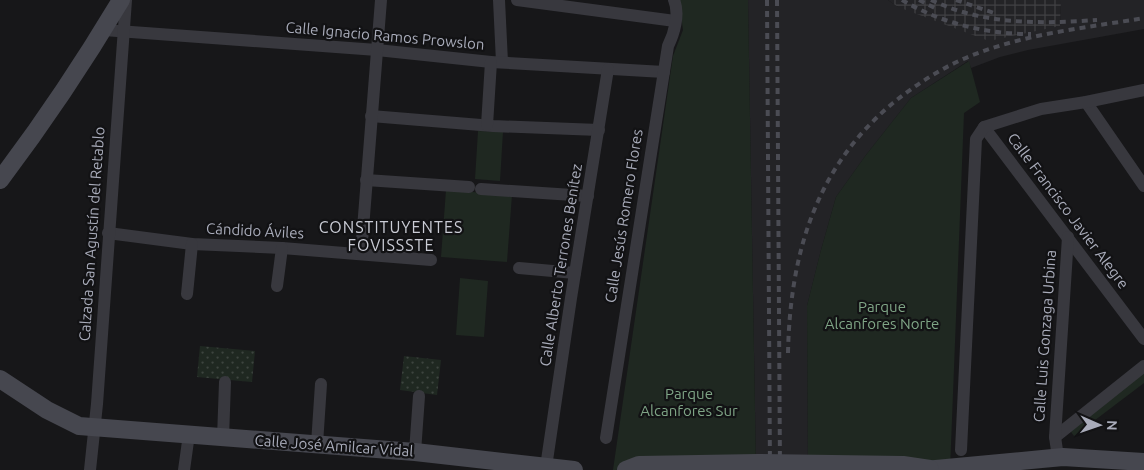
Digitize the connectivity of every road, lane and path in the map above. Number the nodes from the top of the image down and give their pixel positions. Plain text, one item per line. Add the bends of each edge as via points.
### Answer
1 (381, 0) edge
2 (499, 0) edge
3 (517, 0) edge
4 (674, 0) edge
5 (120, 2) edge
6 (675, 21) junction
7 (104, 30) junction
8 (124, 32) junction
9 (378, 50) junction
10 (496, 62) junction
11 (608, 69) junction
12 (664, 72) junction
13 (1144, 90) edge
14 (1086, 102) junction
15 (371, 116) junction
16 (490, 125) junction
17 (984, 127) junction
18 (599, 130) junction
19 (0, 180) edge
20 (366, 180) junction
21 (1144, 186) edge
22 (588, 196) junction
23 (108, 233) junction
24 (1068, 237) junction
25 (192, 244) junction
26 (282, 248) junction
27 (361, 254) junction
28 (431, 260) dead end
29 (519, 268) dead end
30 (575, 273) junction
31 (277, 286) dead end
32 (187, 294) dead end
33 (1144, 339) edge
34 (1144, 366) edge
35 (0, 372) edge
36 (0, 379) edge
37 (225, 382) dead end
38 (321, 384) dead end
39 (419, 396) dead end
40 (94, 426) junction
41 (189, 434) junction
42 (1055, 437) junction
43 (223, 438) junction
44 (606, 438) dead end
45 (317, 444) junction
46 (961, 450) dead end
47 (415, 452) junction
48 (1058, 457) junction
49 (1144, 462) edge
50 (546, 467) junction
51 (90, 470) edge
52 (184, 470) edge
53 (574, 470) edge
54 (626, 470) edge
55 (927, 470) edge

1 - 9 street
2 - 10 street via 501,49
3 - 6 street
4 - 6 street, Calle Jesús Romero Flores
5 - 7 street
5 - 8 street, Calzada San Agustín del Retablo
6 - 12 street, Calle Jesús Romero Flores
7 - 8 street, Calle Ignacio Ramos Prowslon
7 - 19 street
8 - 9 street, Calle Ignacio Ramos Prowslon
8 - 23 street, Calzada San Agustín del Retablo
9 - 10 street, Calle Ignacio Ramos Prowslon
9 - 15 street
10 - 11 street, Calle Ignacio Ramos Prowslon
10 - 16 street
11 - 12 street, Calle Ignacio Ramos Prowslon
11 - 18 street, Calle Alberto Terrones Benítez
12 - 44 street, Calle Jesús Romero Flores
13 - 14 street
14 - 17 street via 1041,109
14 - 21 street
15 - 16 street
15 - 20 street
16 - 18 street
17 - 24 street, Calle Francisco Javier Alegre
17 - 46 street via 976,139
18 - 22 street, Calle Alberto Terrones Benítez
20 - 22 street
20 - 27 street
22 - 30 street, Calle Alberto Terrones Benítez
23 - 25 street, Cándido Áviles
23 - 40 street, Calzada San Agustín del Retablo
24 - 33 street, Calle Francisco Javier Alegre
24 - 42 street, Calle Luis Gonzaga Urbina
25 - 26 street, Cándido Áviles
25 - 32 street
26 - 27 street, Cándido Áviles
26 - 31 street
27 - 28 street, Cándido Áviles
29 - 30 street
30 - 50 street, Calle Alberto Terrones Benítez
34 - 42 street
35 - 40 street, Calle José Amilcar Vidal via 47,402
36 - 40 street, Calle José Amilcar Vidal via 47,410 79,426
37 - 43 street
38 - 45 street
39 - 47 street
40 - 41 street, Calle José Amilcar Vidal
40 - 51 street, Calzada San Agustín del Retablo
41 - 43 street, Calle José Amilcar Vidal
41 - 52 street
42 - 48 street, Calle Luis Gonzaga Urbina
43 - 45 street, Calle José Amilcar Vidal
45 - 47 street, Calle José Amilcar Vidal
47 - 50 street, Calle José Amilcar Vidal
48 - 49 street
48 - 55 street
50 - 53 street, Calle José Amilcar Vidal
54 - 55 street, bridge via 639,465 757,463 903,465

